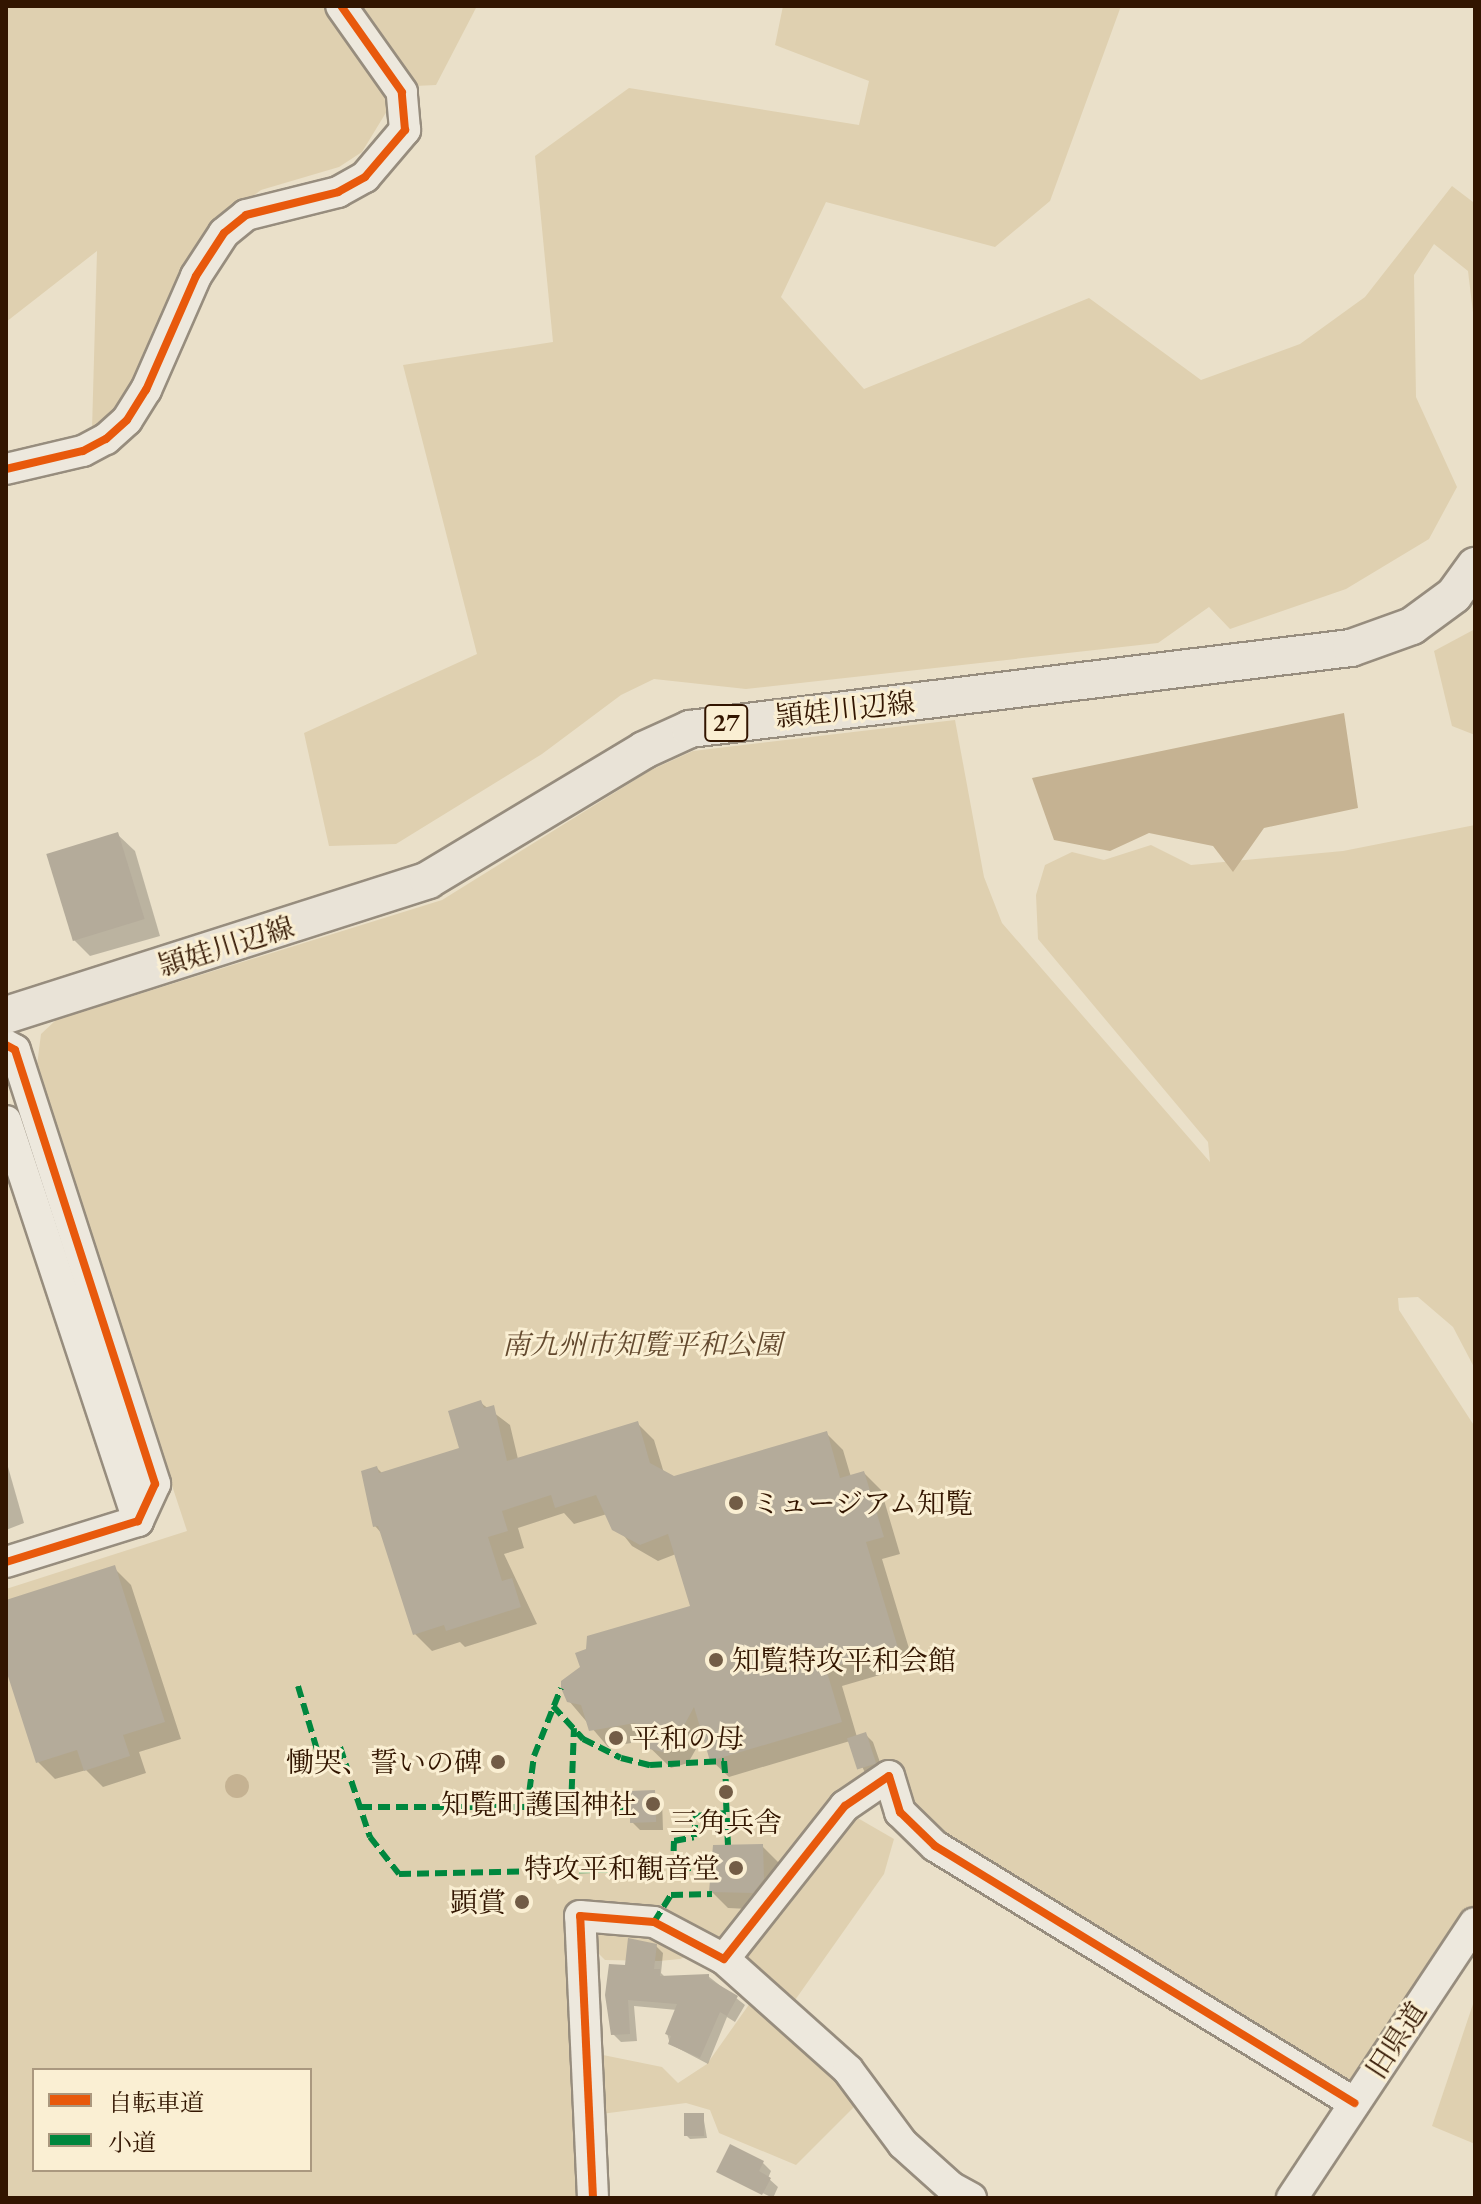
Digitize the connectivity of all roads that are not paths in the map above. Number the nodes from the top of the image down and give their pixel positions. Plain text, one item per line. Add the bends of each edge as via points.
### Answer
1 (341, 6) edge
2 (6, 469) edge
3 (1475, 566) edge
4 (6, 1015) edge
5 (6, 1045) edge
6 (6, 1121) edge
7 (138, 1521) junction
8 (6, 1562) edge
9 (1475, 1923) edge
10 (724, 1959) junction
11 (1355, 2103) junction
12 (593, 2198) edge
13 (971, 2198) edge
14 (1292, 2198) edge

1 - 2 street via 402,92 405,130 365,177 338,192 246,215 224,233 196,276 146,390 127,420 106,439 83,451
3 - 4 main road, 頴娃川辺線 / 27 via 1454,595 1412,626 1351,648 690,729 644,750 428,880
5 - 7 street via 15,1050 155,1484
6 - 7 street
7 - 8 street
9 - 11 street, 旧県道
10 - 11 street via 845,1806 889,1776 900,1812 935,1846
10 - 12 street via 654,1922 580,1916
10 - 13 street via 848,2070 903,2144
11 - 14 street, 旧県道

